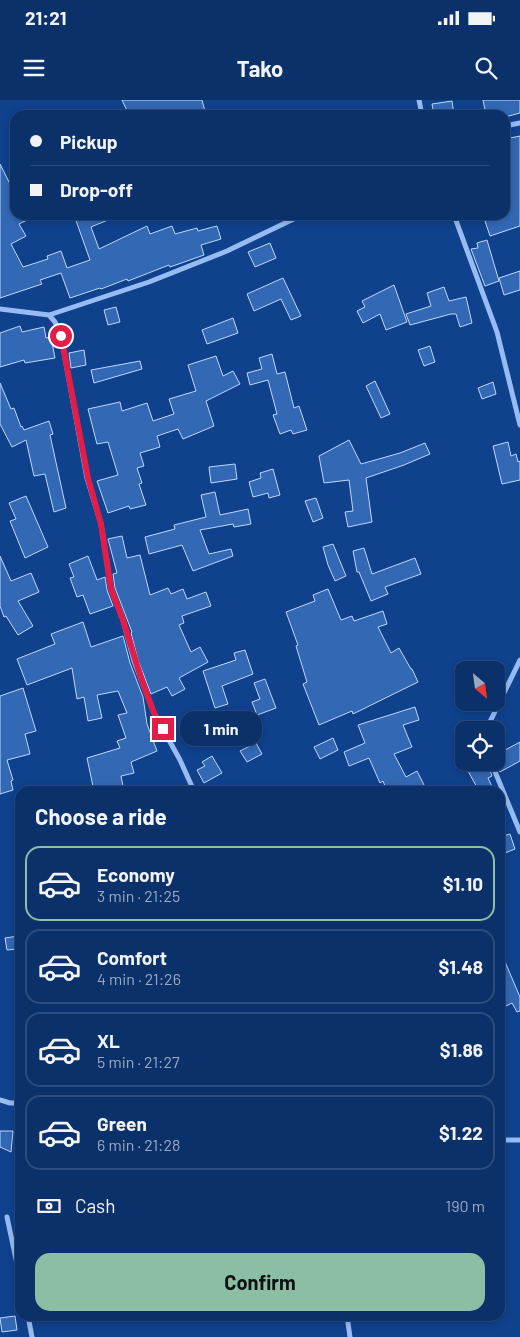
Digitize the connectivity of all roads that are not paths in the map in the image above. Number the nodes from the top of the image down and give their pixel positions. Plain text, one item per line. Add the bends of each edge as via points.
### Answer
1 (292, 220) edge
2 (456, 220) edge
3 (0, 308) edge
4 (48, 315) junction
5 (520, 425) edge
6 (520, 660) edge
7 (490, 721) edge
8 (495, 771) edge
9 (192, 786) edge
10 (501, 786) edge
11 (505, 796) edge
12 (520, 832) edge
13 (0, 1100) edge
14 (15, 1104) edge
15 (505, 1140) edge
16 (520, 1140) edge
17 (7, 1217) dead end
18 (15, 1255) edge
19 (29, 1321) edge
20 (348, 1321) edge
21 (32, 1337) edge
22 (350, 1337) edge

1 - 4 street via 150,282
2 - 5 street via 497,332
3 - 4 street
4 - 9 street via 61,336 88,478 101,524 111,589 154,713
6 - 7 street
8 - 10 street
11 - 12 street
13 - 14 street
15 - 16 street
17 - 18 street
19 - 21 street
20 - 22 street

